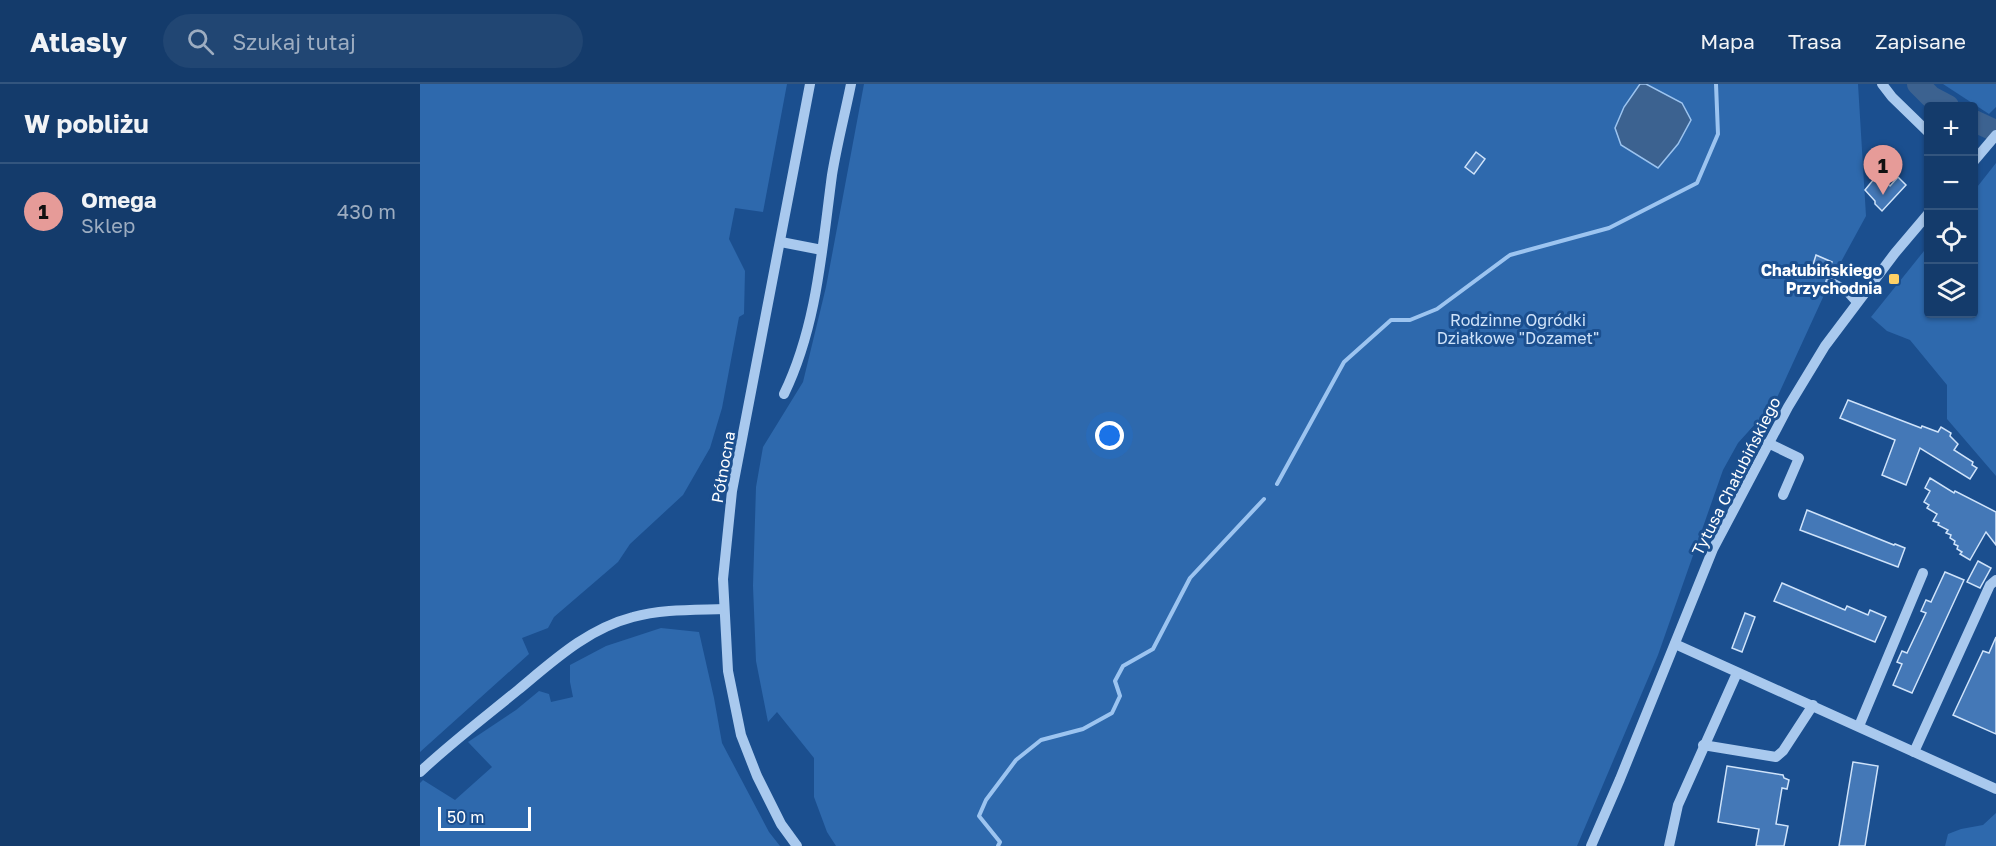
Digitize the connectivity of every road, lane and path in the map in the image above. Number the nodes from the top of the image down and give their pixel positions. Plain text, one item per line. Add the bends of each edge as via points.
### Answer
1 (810, 84) edge
2 (851, 84) edge
3 (1882, 84) edge
4 (1924, 127) edge
5 (1996, 135) edge
6 (1978, 156) edge
7 (1924, 220) edge
8 (781, 242) junction
9 (822, 250) junction
10 (1830, 282) dead end
11 (1857, 302) junction
12 (784, 394) dead end
13 (1768, 443) junction
14 (1783, 495) dead end
15 (1923, 573) dead end
16 (1996, 580) edge
17 (723, 609) junction
18 (1675, 644) junction
19 (1737, 672) junction
20 (1814, 705) junction
21 (1859, 726) junction
22 (1704, 745) junction
23 (1914, 752) junction
24 (420, 772) edge
25 (1996, 789) edge
26 (797, 846) edge
27 (1591, 846) edge
28 (1669, 846) edge

1 - 8 street, Północna
2 - 9 street
3 - 4 street
5 - 6 street
7 - 11 street, Tytusa Chałubińskiego
8 - 9 street
8 - 17 street, Północna via 732,491
9 - 12 street via 816,295 796,370
10 - 11 street
11 - 13 street, Tytusa Chałubińskiego via 1812,365
13 - 14 street via 1798,458
13 - 18 street, Tytusa Chałubińskiego via 1713,549
15 - 21 street
16 - 23 street via 1990,585
17 - 24 street via 634,616 596,631 557,656
17 - 26 street, Północna via 728,671 741,735 781,824
18 - 19 street
18 - 27 street, Tytusa Chałubińskiego
19 - 20 street
19 - 22 street via 1727,707
20 - 21 street
20 - 22 street via 1776,757
21 - 23 street
22 - 28 street via 1678,805
23 - 25 street

